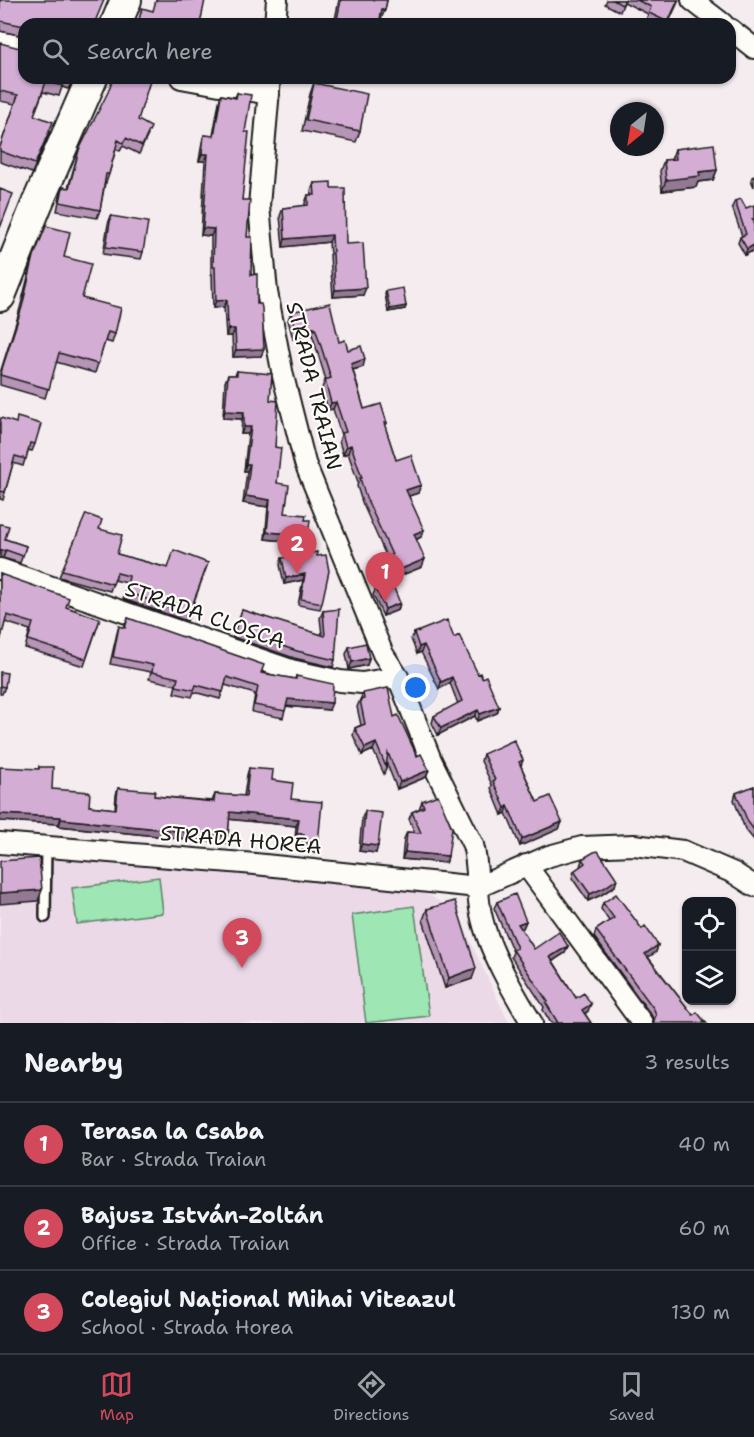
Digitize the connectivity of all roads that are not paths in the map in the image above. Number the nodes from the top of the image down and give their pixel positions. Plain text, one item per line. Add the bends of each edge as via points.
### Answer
1 (126, 0) edge
2 (277, 0) edge
3 (692, 0) edge
4 (118, 18) edge
5 (276, 18) edge
6 (715, 18) edge
7 (736, 34) edge
8 (0, 42) edge
9 (18, 46) edge
10 (754, 48) edge
11 (89, 84) edge
12 (213, 84) edge
13 (269, 86) edge
14 (0, 296) edge
15 (0, 569) edge
16 (398, 677) junction
17 (0, 843) edge
18 (46, 847) junction
19 (526, 865) junction
20 (754, 886) edge
21 (478, 887) junction
22 (45, 917) dead end
23 (532, 1023) edge
24 (642, 1023) edge

1 - 4 main road
2 - 5 street
3 - 6 street
7 - 10 street
8 - 9 street
11 - 14 main road
12 - 13 street
13 - 16 street, STRADA TRAIAN via 259,206 267,292 283,376 305,463 383,654
15 - 16 street, STRADA CLOȘCA via 291,670 362,683
16 - 21 street, STRADA TRAIAN via 431,760 473,845
17 - 18 street, STRADA HOREA
18 - 21 street, STRADA HOREA
18 - 22 lane
19 - 20 street via 582,847 634,845 683,850
19 - 21 street
19 - 24 street
21 - 23 street, STRADA TRAIAN via 481,915 492,945

